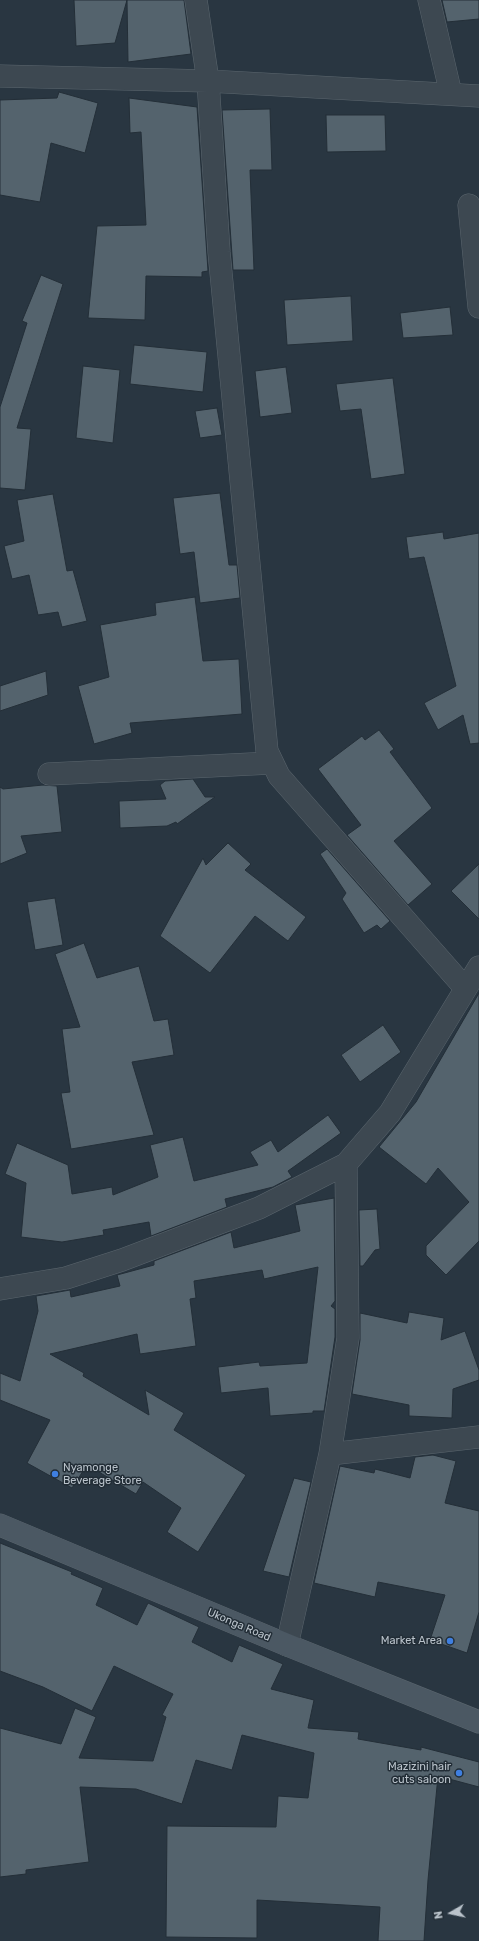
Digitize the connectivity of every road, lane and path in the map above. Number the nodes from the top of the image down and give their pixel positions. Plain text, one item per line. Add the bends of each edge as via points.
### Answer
1 (196, 0) edge
2 (429, 0) edge
3 (0, 76) edge
4 (208, 81) junction
5 (451, 94) junction
6 (479, 96) edge
7 (469, 205) dead end
8 (479, 307) edge
9 (271, 763) junction
10 (49, 774) dead end
11 (479, 967) edge
12 (465, 988) junction
13 (346, 1164) junction
14 (0, 1289) edge
15 (479, 1438) edge
16 (330, 1454) junction
17 (0, 1525) edge
18 (287, 1645) junction
19 (479, 1722) edge

1 - 4 street
2 - 5 street
3 - 4 street
4 - 5 street
4 - 9 street via 220,260 265,734
5 - 6 street
7 - 8 street
9 - 10 street
9 - 12 street via 279,776
11 - 12 street
12 - 13 street via 390,1113
13 - 14 street via 259,1208 122,1260 66,1278
13 - 16 street via 348,1338
15 - 16 street
16 - 18 street
17 - 18 street, Ukonga Road
18 - 19 street, Ukonga Road

